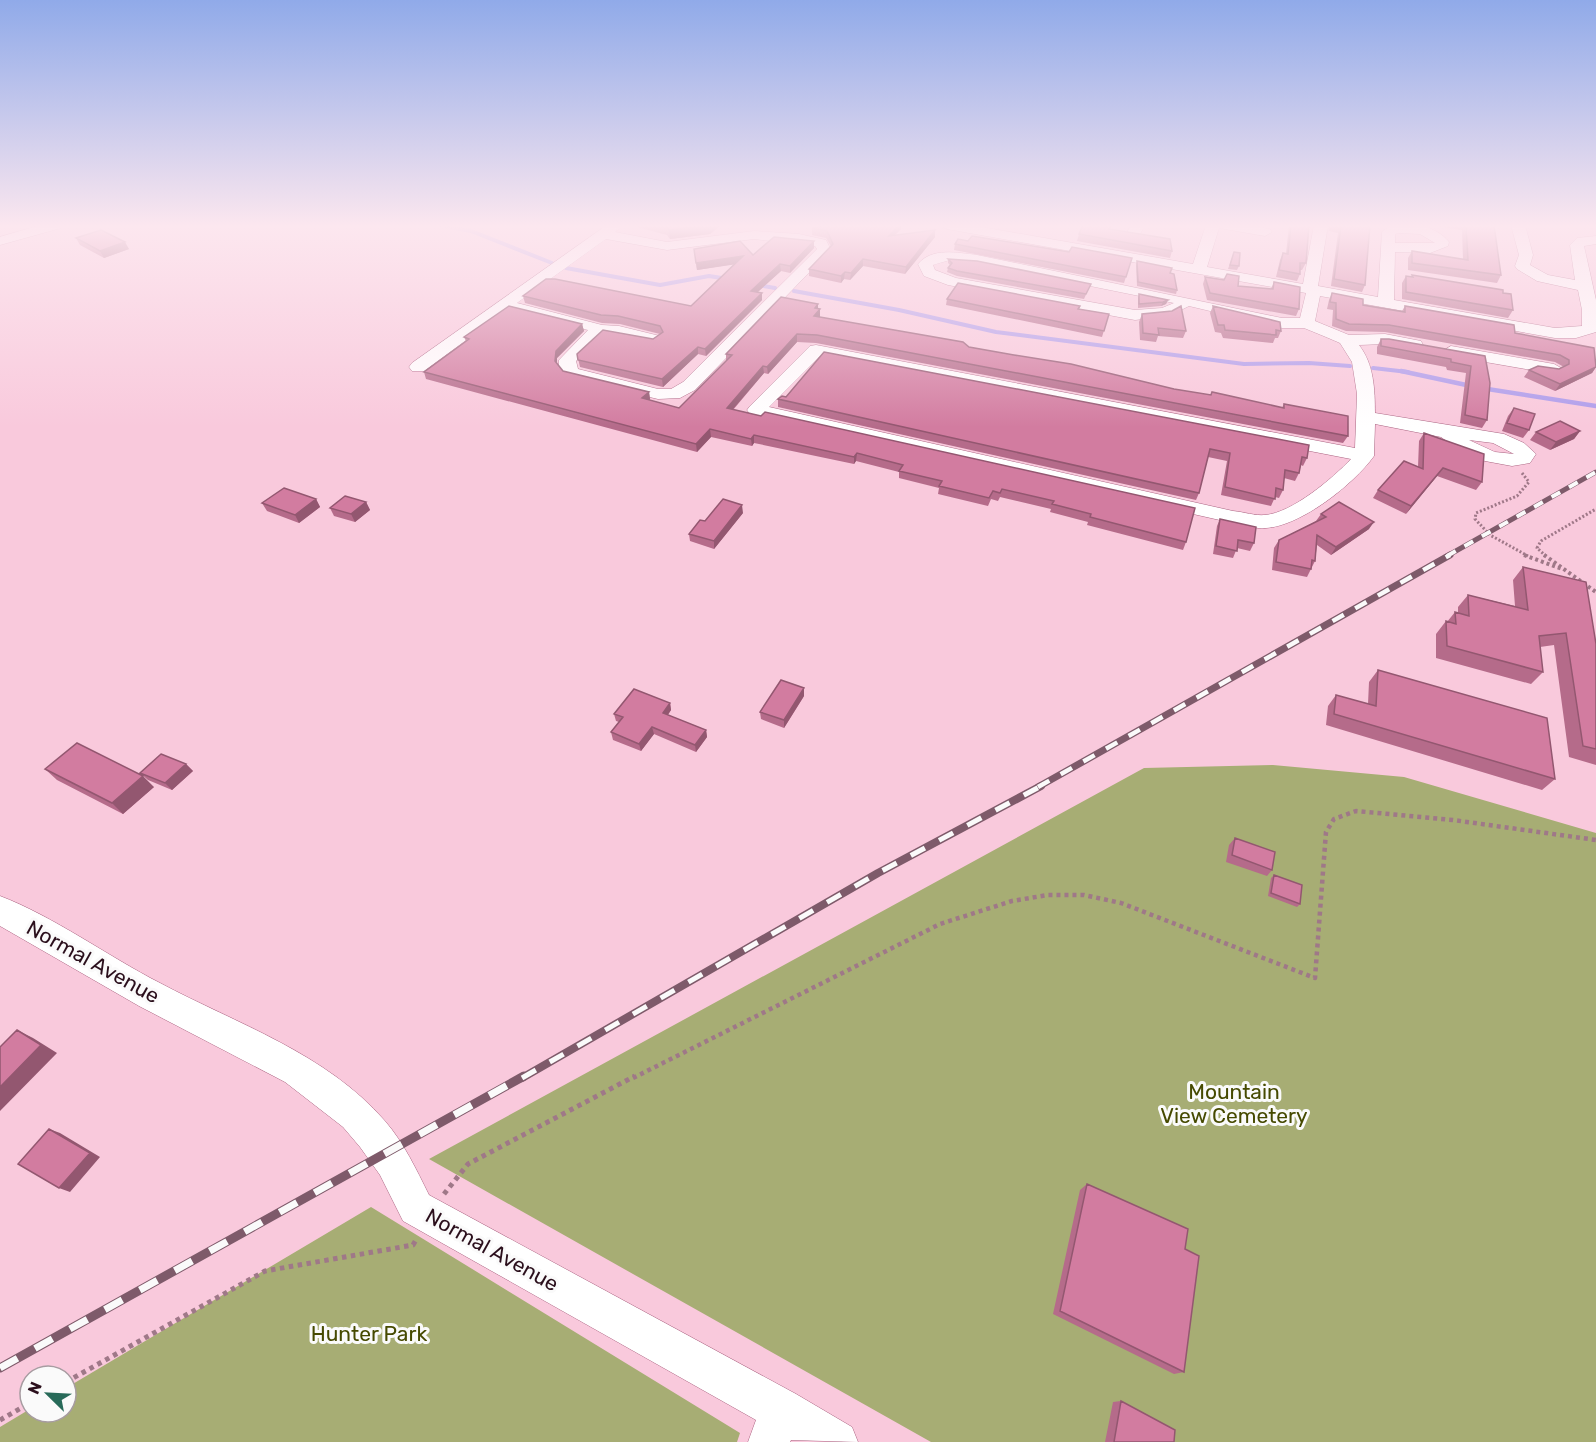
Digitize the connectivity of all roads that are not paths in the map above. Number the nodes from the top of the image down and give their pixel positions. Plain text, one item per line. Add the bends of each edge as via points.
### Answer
1 (523, 292) edge
2 (781, 292) edge
3 (1006, 292) edge
4 (1143, 292) edge
5 (1312, 292) edge
6 (1325, 292) edge
7 (1386, 292) edge
8 (1585, 292) edge
9 (1186, 301) junction
10 (1386, 303) junction
11 (505, 305) junction
12 (1307, 323) junction
13 (596, 330) junction
14 (654, 339) edge
15 (1346, 340) junction
16 (418, 367) dead end
17 (1554, 369) edge
18 (1366, 417) junction
19 (1364, 456) junction
20 (1506, 459) road end
21 (0, 910) edge
22 (775, 1426) edge
23 (837, 1442) edge

1 - 11 street
2 - 13 street via 680,393 658,394 572,374 567,360 594,338
3 - 9 street via 1135,315 1165,313
4 - 9 street
5 - 12 street
6 - 10 street
7 - 10 street
8 - 10 street via 1593,319 1590,329 1576,333 1555,333
9 - 12 street via 1282,323
11 - 13 street via 588,324
11 - 16 street
12 - 15 street
13 - 14 street
15 - 17 street via 1384,339
15 - 18 street via 1364,372
18 - 19 street
18 - 20 street via 1486,436 1526,454 1523,459
19 - 19 street via 1351,473 1284,517 1267,521 1233,517 756,410 816,350
21 - 22 street, Normal Avenue via 150,995 297,1070 373,1134 393,1162 416,1208
22 - 23 street, Normal Avenue

